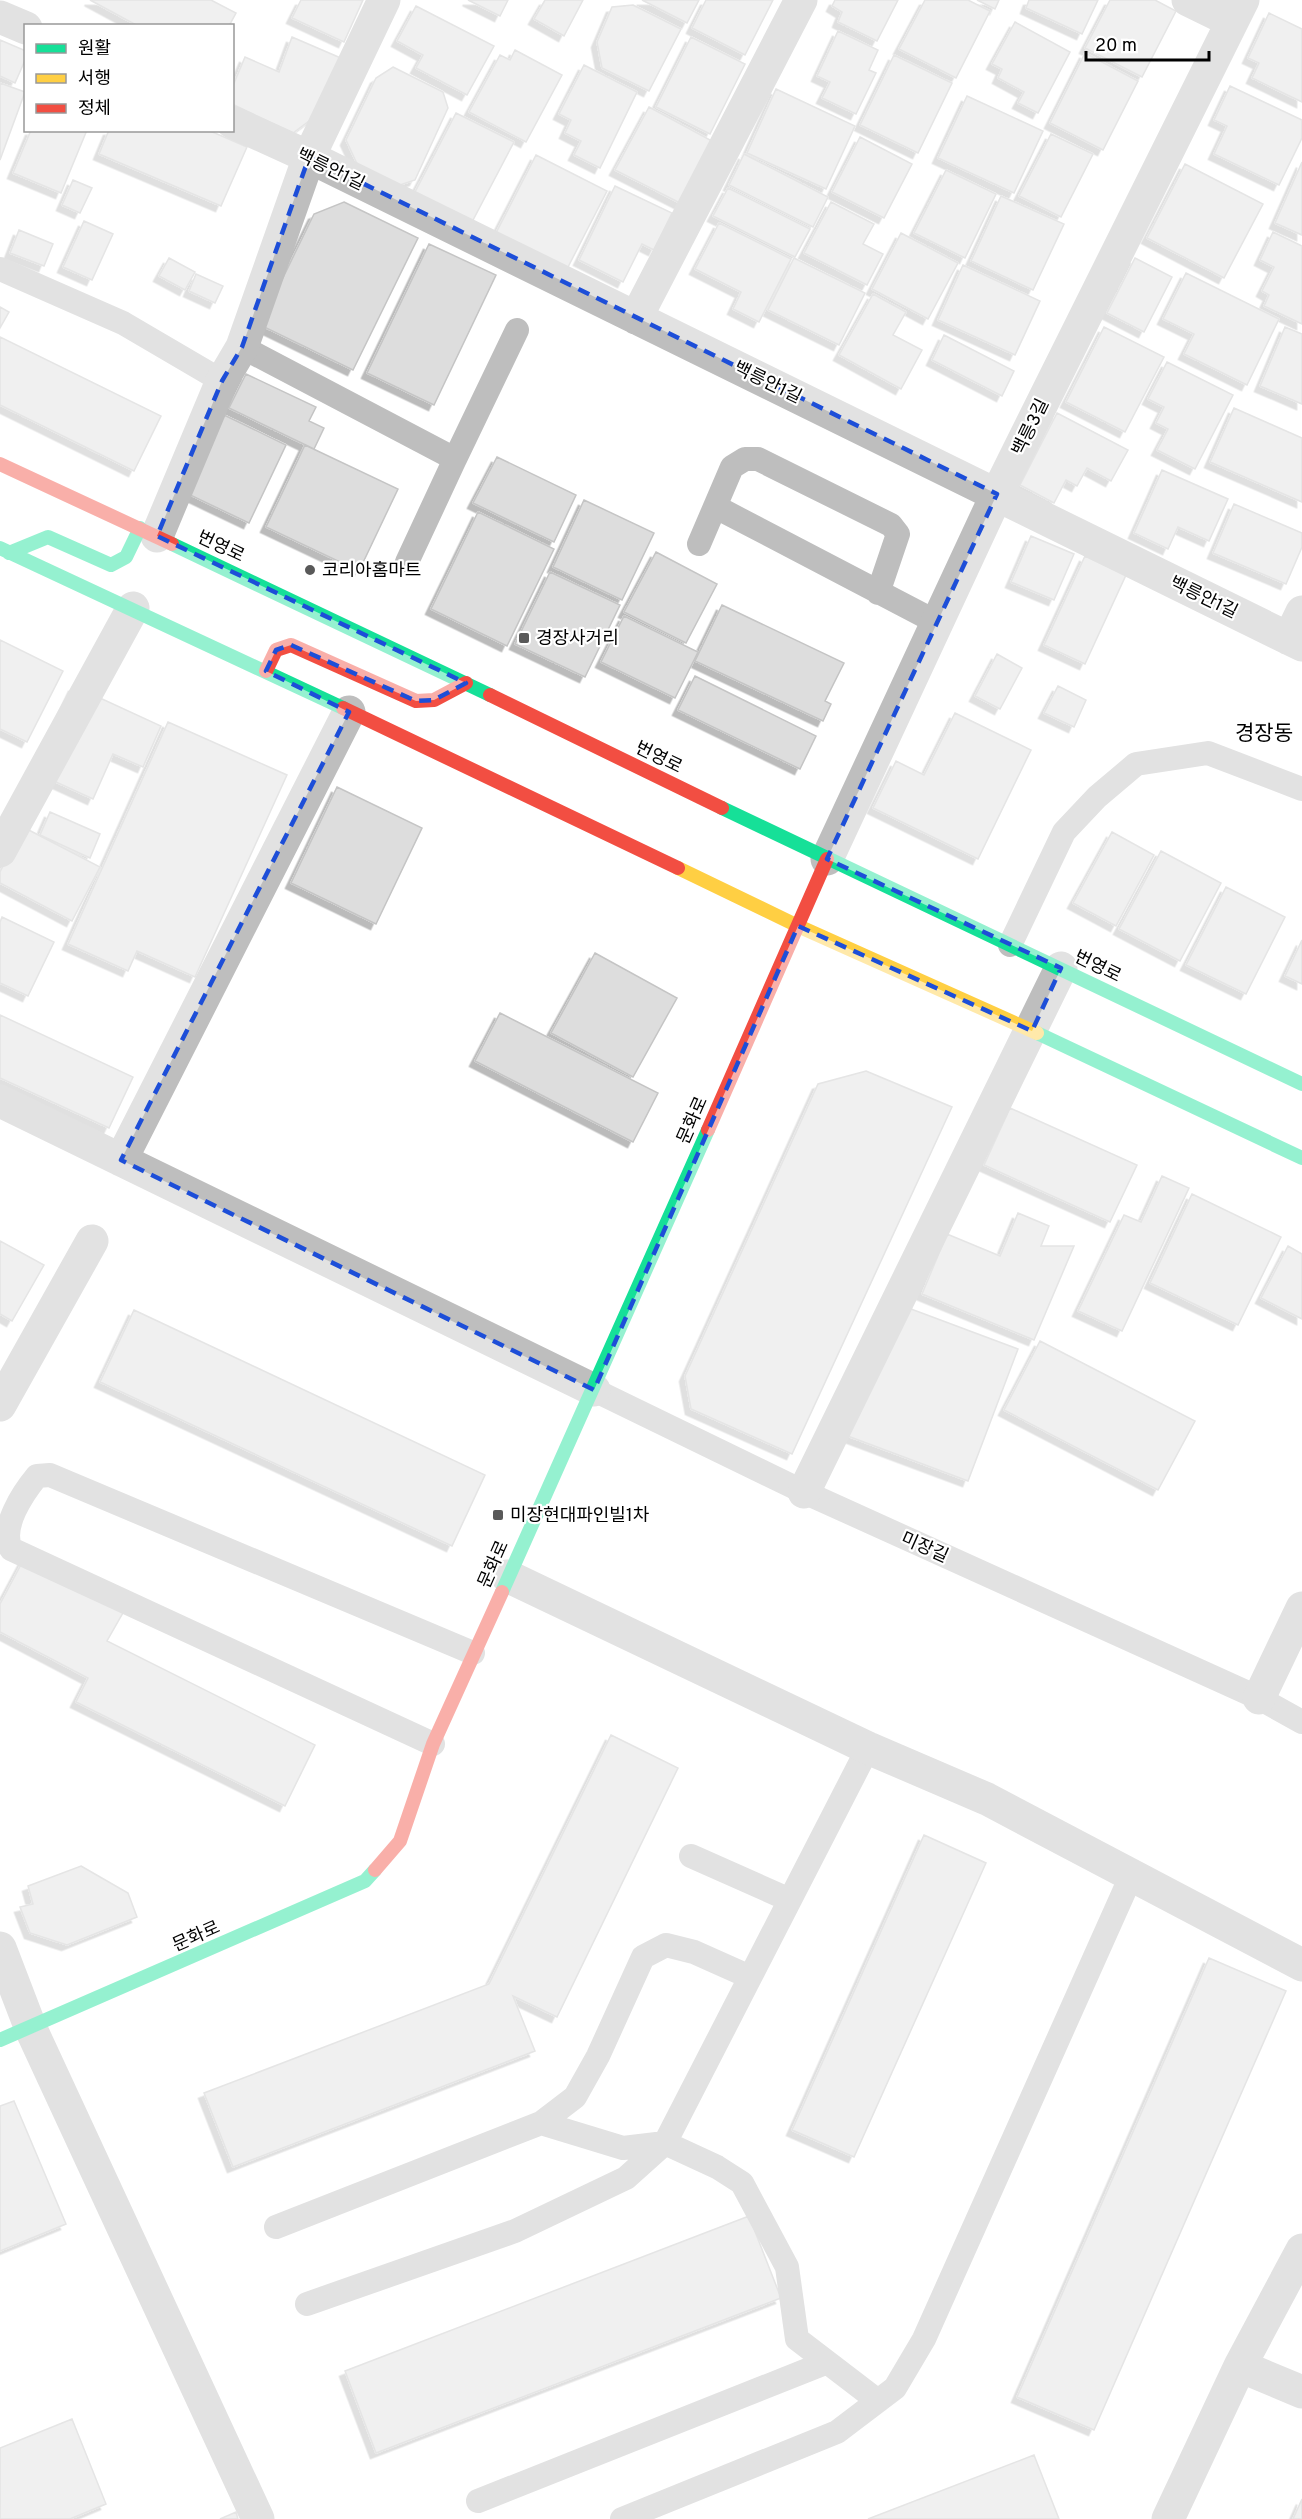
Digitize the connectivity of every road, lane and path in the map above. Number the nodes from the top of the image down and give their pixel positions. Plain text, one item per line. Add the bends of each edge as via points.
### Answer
1 (384, 0) edge
2 (801, 0) edge
3 (1188, 0) edge
4 (1237, 10) edge
5 (0, 17) edge
6 (24, 27) edge
7 (234, 123) edge
8 (309, 157) junction
9 (0, 269) edge
10 (636, 318) junction
11 (517, 330) dead end
12 (242, 347) junction
13 (222, 381) junction
14 (455, 459) junction
15 (0, 464) edge
16 (997, 494) junction
17 (716, 507) junction
18 (148, 532) junction
19 (699, 544) dead end
20 (5, 550) edge
21 (407, 562) dead end
22 (878, 593) junction
23 (133, 608) junction
24 (938, 623) junction
25 (1298, 632) edge
26 (266, 671) junction
27 (466, 683) junction
28 (349, 712) junction
29 (1302, 789) edge
30 (0, 850) edge
31 (827, 859) junction
32 (798, 926) junction
33 (1010, 945) junction
34 (1061, 968) junction
35 (1032, 1031) junction
36 (1302, 1084) edge
37 (0, 1101) edge
38 (1302, 1158) edge
39 (121, 1160) junction
40 (92, 1241) dead end
41 (594, 1390) junction
42 (0, 1405) edge
43 (804, 1492) junction
44 (507, 1576) junction
45 (1302, 1608) edge
46 (473, 1653) junction
47 (1259, 1698) junction
48 (1302, 1722) edge
49 (433, 1744) junction
50 (868, 1748) junction
51 (691, 1856) dead end
52 (1132, 1874) junction
53 (790, 1900) junction
54 (0, 1948) edge
55 (1302, 1965) edge
56 (750, 1977) junction
57 (31, 2028) junction
58 (0, 2040) edge
59 (541, 2123) junction
60 (665, 2143) junction
61 (276, 2227) dead end
62 (1302, 2250) edge
63 (307, 2304) dead end
64 (825, 2363) junction
65 (1240, 2366) junction
66 (1302, 2392) edge
67 (878, 2402) junction
68 (478, 2501) dead end
69 (258, 2519) edge
70 (622, 2519) edge
71 (1168, 2519) edge

1 - 8 street
2 - 10 street
3 - 4 street
4 - 16 street, 백릉3길
5 - 6 street
7 - 8 street, 백릉안1길
8 - 10 street, 백릉안1길
8 - 12 street
9 - 13 lane via 123,323
10 - 16 street, 백릉안1길
11 - 14 lane
12 - 13 street
12 - 14 lane
13 - 18 street
14 - 21 lane
15 - 18 main road, 번영로
16 - 24 street, 백릉3길
16 - 25 street, 백릉안1길
17 - 19 lane
17 - 22 lane
17 - 22 lane via 732,467 745,459 758,459 891,525 898,534
18 - 20 main road via 126,557 111,565 48,537
18 - 27 main road, 번영로
20 - 23 main road
22 - 24 lane
23 - 26 main road
23 - 30 street
24 - 31 street, 백릉3길
26 - 27 main road via 276,650 291,645 416,702 434,700
26 - 28 main road
27 - 31 main road, 번영로
28 - 32 main road
28 - 39 street
29 - 33 lane via 1208,753 1136,764 1064,832
31 - 32 main road, 문화로
31 - 33 main road, 번영로
32 - 35 main road
32 - 41 main road, 문화로
33 - 34 main road, 번영로
34 - 35 street
34 - 36 main road, 번영로
35 - 38 main road
35 - 43 street
37 - 39 street
39 - 41 street
40 - 42 street
41 - 43 lane, 미장길
41 - 44 main road, 문화로
43 - 47 lane, 미장길
44 - 46 main road, 문화로
44 - 50 street
45 - 47 street
46 - 49 main road, 문화로
46 - 49 lane via 50,1475 37,1476 26,1489 6,1528 6,1541 11,1549
47 - 48 lane, 미장길
49 - 57 main road, 문화로 via 400,1841 365,1881
50 - 52 street via 987,1798
50 - 53 lane
51 - 53 lane
52 - 55 street
52 - 67 lane via 924,2339 895,2388
53 - 56 lane
54 - 57 street
56 - 59 lane via 694,1952 666,1945 642,1957 598,2056 575,2097
56 - 60 lane
57 - 58 main road, 문화로
57 - 69 street
59 - 60 lane via 623,2148
59 - 61 lane
60 - 63 lane via 626,2178 515,2231
60 - 64 lane via 742,2183 787,2267 797,2339
62 - 65 street
64 - 67 lane
64 - 68 lane
65 - 66 street
65 - 71 street
67 - 70 lane via 837,2432

